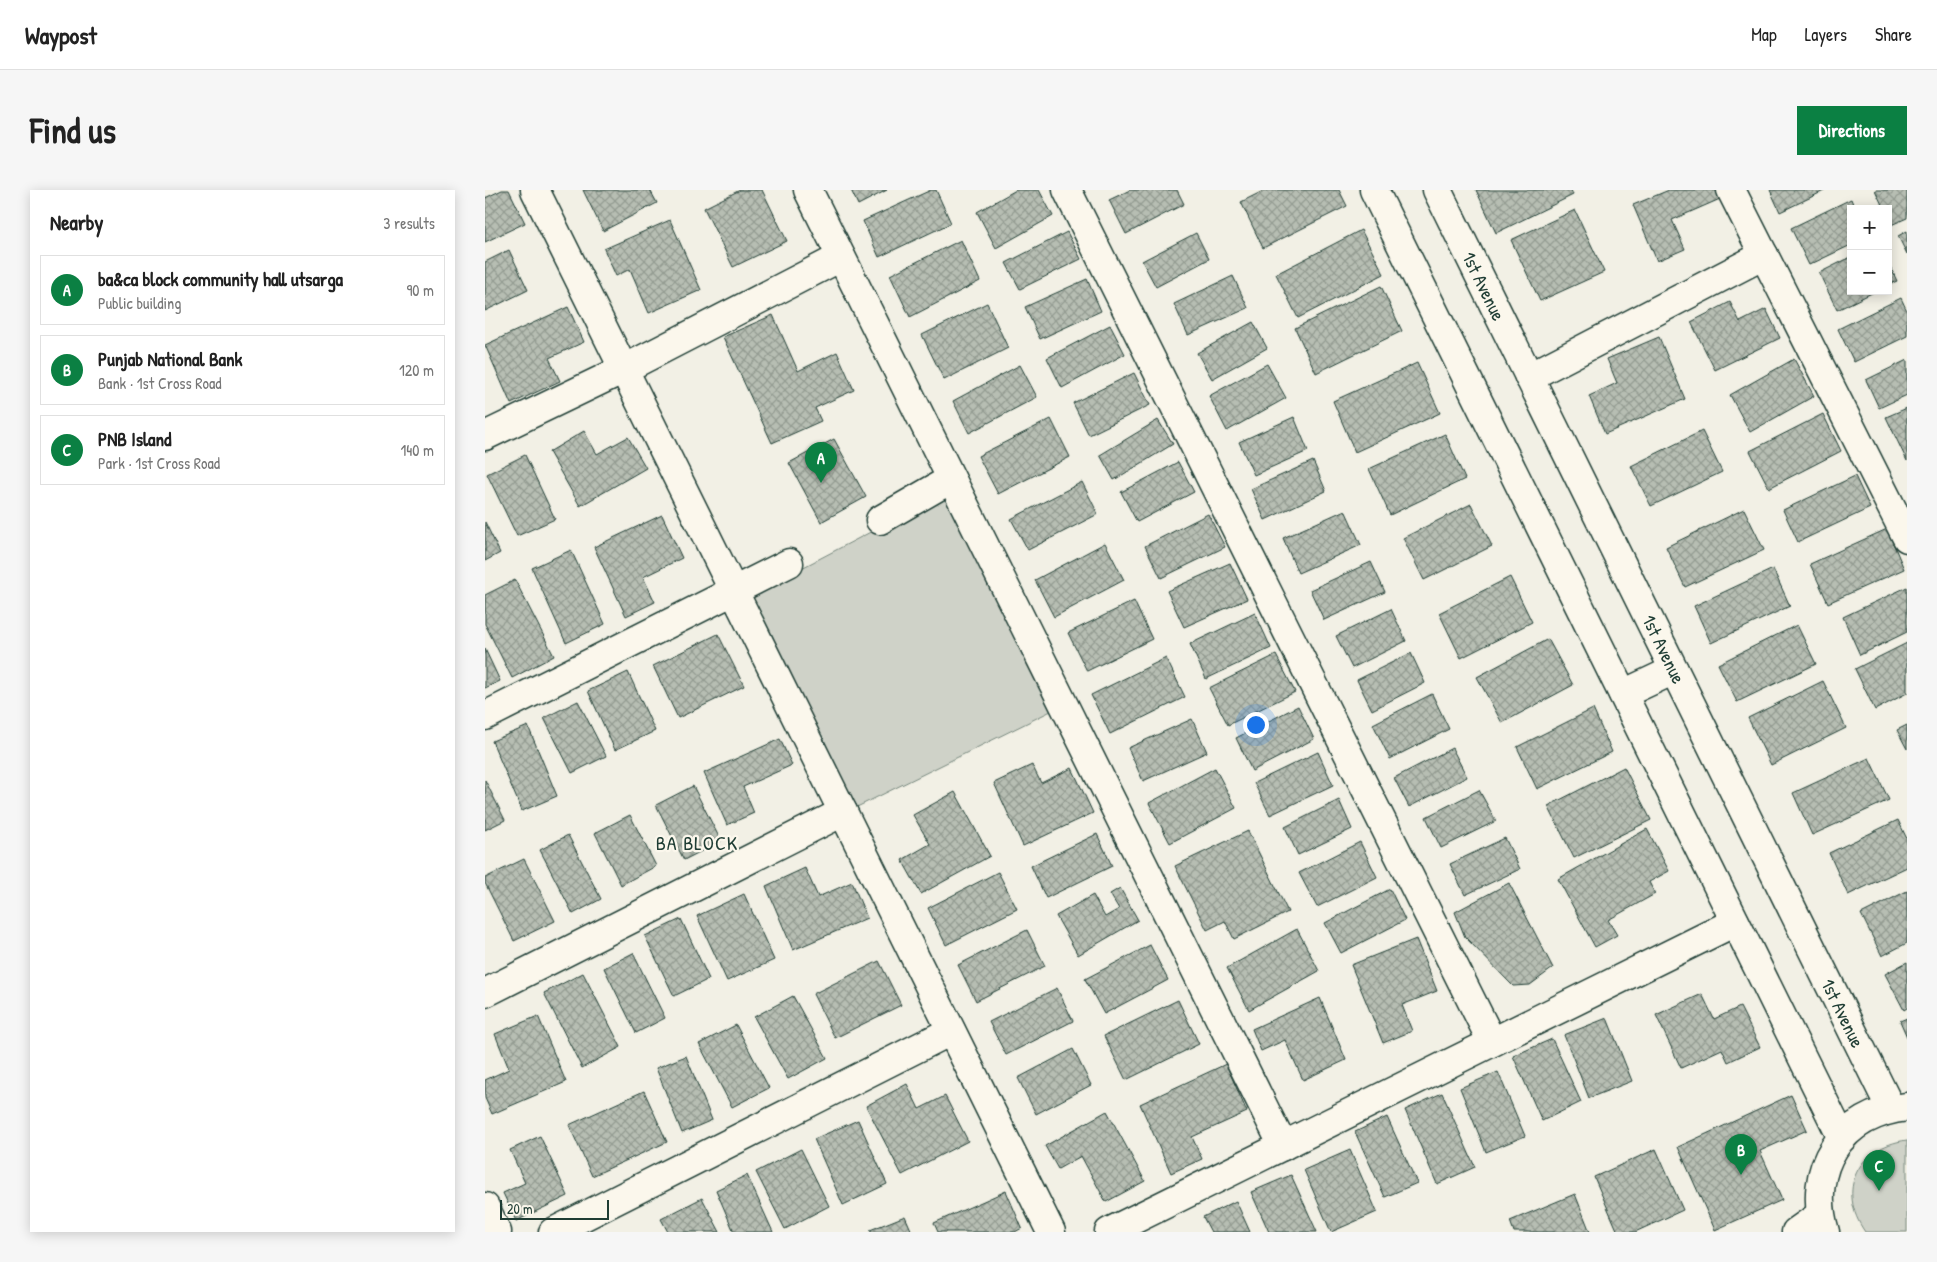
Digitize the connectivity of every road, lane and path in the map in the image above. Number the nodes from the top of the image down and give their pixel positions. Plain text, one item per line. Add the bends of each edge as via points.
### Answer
1 (535, 190) edge
2 (809, 190) edge
3 (1067, 190) edge
4 (1374, 190) edge
5 (1437, 190) edge
6 (1731, 190) edge
7 (1764, 255) junction
8 (841, 256) junction
9 (624, 369) junction
10 (1529, 376) junction
11 (485, 436) edge
12 (951, 479) junction
13 (880, 520) dead end
14 (1907, 538) edge
15 (789, 563) dead end
16 (733, 591) junction
17 (1674, 670) junction
18 (1623, 694) junction
19 (485, 716) edge
20 (843, 812) junction
21 (1735, 922) junction
22 (485, 993) edge
23 (951, 1031) junction
24 (1492, 1042) junction
25 (1899, 1108) edge
26 (1841, 1138) junction
27 (1283, 1146) junction
28 (485, 1207) edge
29 (1823, 1224) edge
30 (497, 1232) edge
31 (553, 1232) edge
32 (1051, 1232) edge
33 (1109, 1232) edge
34 (1796, 1232) edge

1 - 9 street
2 - 8 street
3 - 24 street
4 - 18 street
5 - 10 street, 1st Avenue
6 - 7 street
7 - 10 street
7 - 14 street
8 - 9 street
8 - 12 street
9 - 11 street
9 - 16 street
10 - 17 street, 1st Avenue
12 - 13 street
12 - 27 street
15 - 16 street
16 - 19 street
16 - 20 street
17 - 18 street
17 - 25 street, 1st Avenue
18 - 21 street
20 - 22 street
20 - 23 street
21 - 24 street
21 - 26 street
23 - 31 street
23 - 32 street
24 - 27 street
25 - 26 street via 1863,1120
26 - 29 street via 1829,1155 1822,1174 1819,1194
27 - 33 street
28 - 30 street
29 - 34 street

